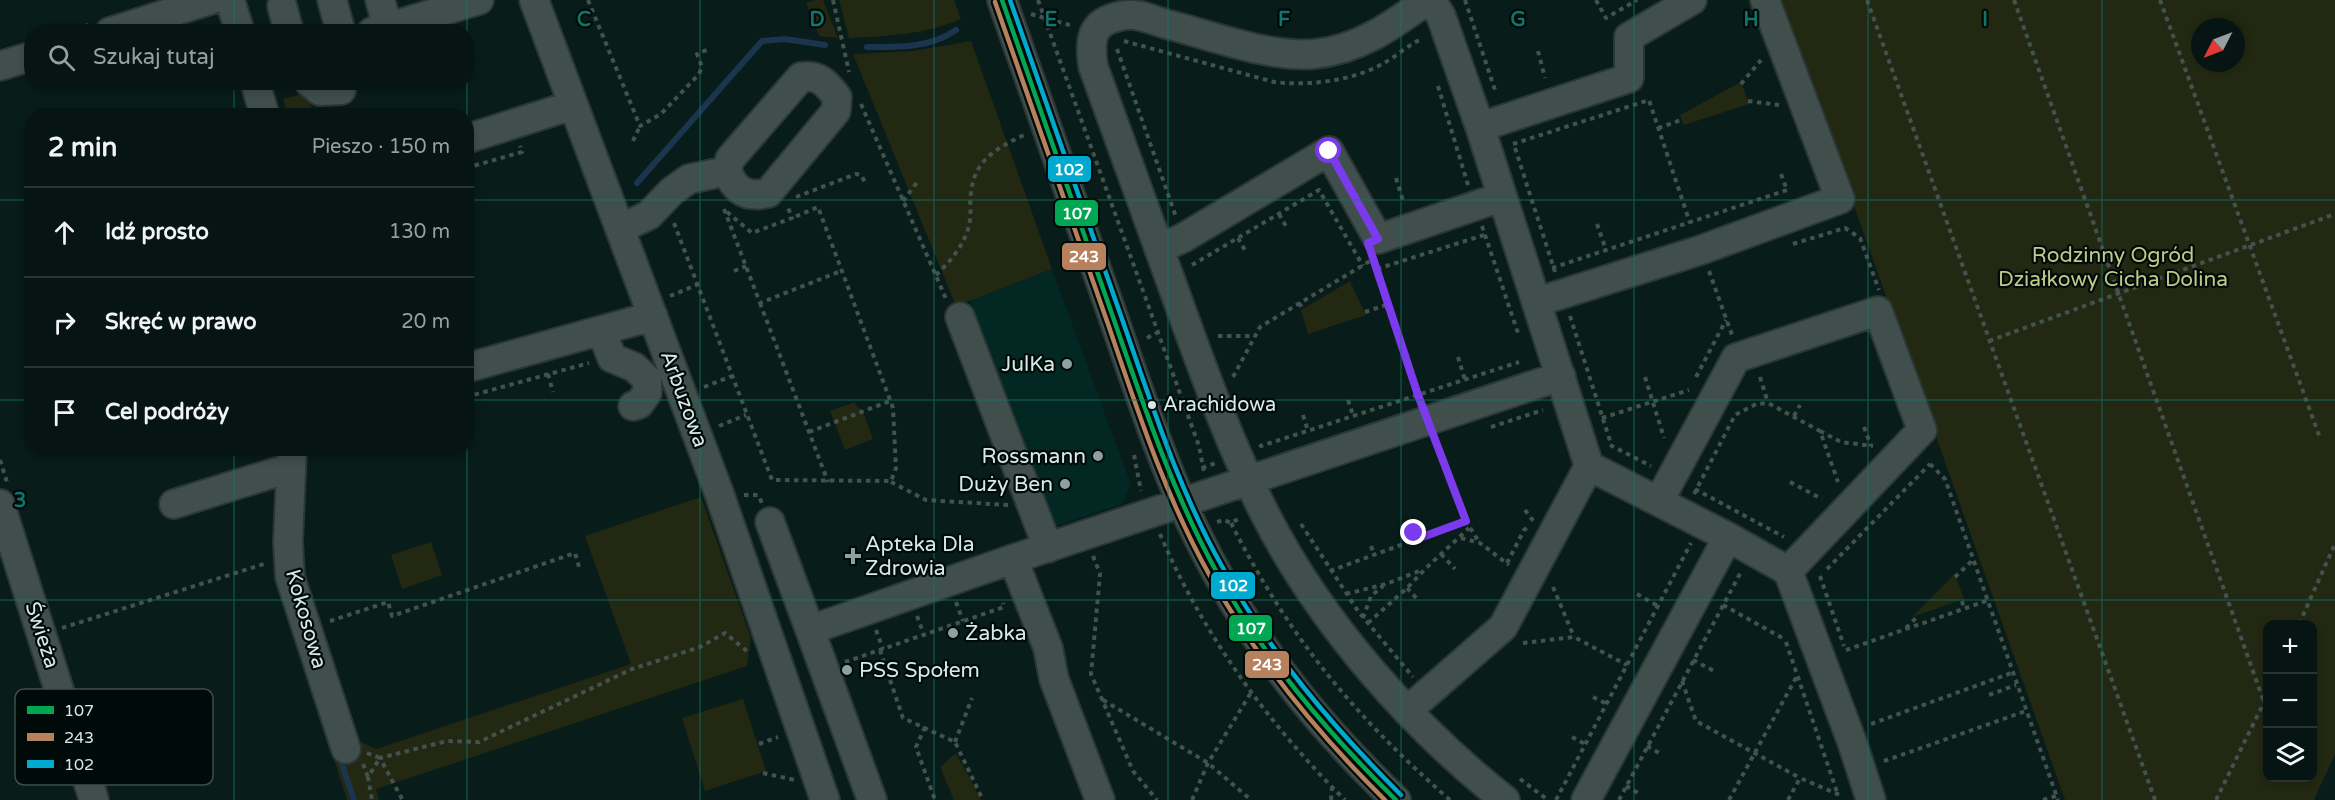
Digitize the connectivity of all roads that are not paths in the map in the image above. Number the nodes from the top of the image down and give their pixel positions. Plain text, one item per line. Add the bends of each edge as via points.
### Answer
1 (210, 0) edge
2 (230, 0) edge
3 (332, 0) edge
4 (380, 0) edge
5 (480, 0) edge
6 (534, 0) edge
7 (1002, 0) edge
8 (1429, 0) edge
9 (1692, 0) edge
10 (1765, 0) edge
11 (426, 8) edge
12 (135, 24) edge
13 (238, 24) edge
14 (340, 24) edge
15 (380, 24) edge
16 (393, 24) edge
17 (24, 58) edge
18 (0, 66) edge
19 (258, 90) edge
20 (319, 90) edge
21 (341, 90) dead end
22 (573, 105) junction
23 (263, 108) edge
24 (1499, 121) junction
25 (474, 136) edge
26 (727, 171) dead end
27 (1488, 202) junction
28 (620, 229) junction
29 (1171, 243) junction
30 (1545, 284) junction
31 (657, 308) junction
32 (960, 317) road end
33 (602, 332) junction
34 (474, 366) edge
35 (1548, 380) junction
36 (633, 406) dead end
37 (292, 460) edge
38 (1589, 466) junction
39 (1248, 481) junction
40 (0, 504) edge
41 (174, 504) dead end
42 (1182, 504) junction
43 (1682, 513) junction
44 (770, 522) dead end
45 (1728, 537) junction
46 (1048, 548) junction
47 (1795, 564) junction
48 (1018, 571) junction
49 (810, 630) junction
50 (59, 689) edge
51 (1407, 711) junction
52 (346, 749) road end
53 (89, 785) edge
54 (1858, 799) edge
55 (94, 800) edge
56 (825, 800) edge
57 (872, 800) edge
58 (1100, 800) edge
59 (1396, 800) edge
60 (1505, 800) edge
61 (1586, 800) edge

1 - 12 street
2 - 13 street
3 - 14 street
4 - 15 street
5 - 11 street
6 - 22 street, Arbuzowa
7 - 42 street
8 - 24 street via 1442,16
8 - 29 street via 1386,30 1349,47 1312,54 1239,43 1129,14 1100,25 1090,46 1093,66
9 - 24 street via 1629,37 1629,78
10 - 30 street via 1840,199 1707,260
11 - 16 street
17 - 18 street
19 - 23 street
20 - 21 street
22 - 25 street
22 - 28 street, Arbuzowa
24 - 27 street
26 - 28 street via 689,179 649,215
27 - 29 street via 1378,239 1329,151
27 - 30 street via 1498,230
28 - 31 street, Arbuzowa
29 - 39 street via 1234,450
30 - 35 street
31 - 33 street
31 - 56 street, Arbuzowa
32 - 46 street
33 - 34 street
33 - 36 street via 612,358 644,373 647,393
35 - 38 street
35 - 39 street via 1424,407
37 - 41 street via 277,472
37 - 52 street, Kokosowa via 290,577
38 - 43 street
38 - 51 street via 1503,627
39 - 42 street
39 - 51 street via 1293,563 1344,635
40 - 50 street, Świeża
42 - 46 street
42 - 59 street via 1226,588 1278,668 1343,748
43 - 45 street
43 - 47 street via 1736,358 1878,311 1922,430
44 - 49 street
45 - 47 street via 1752,550
45 - 61 street
46 - 48 street
47 - 54 street via 1852,742
48 - 49 street
48 - 58 street
49 - 57 street via 839,662
51 - 60 street
53 - 55 street, Świeża

